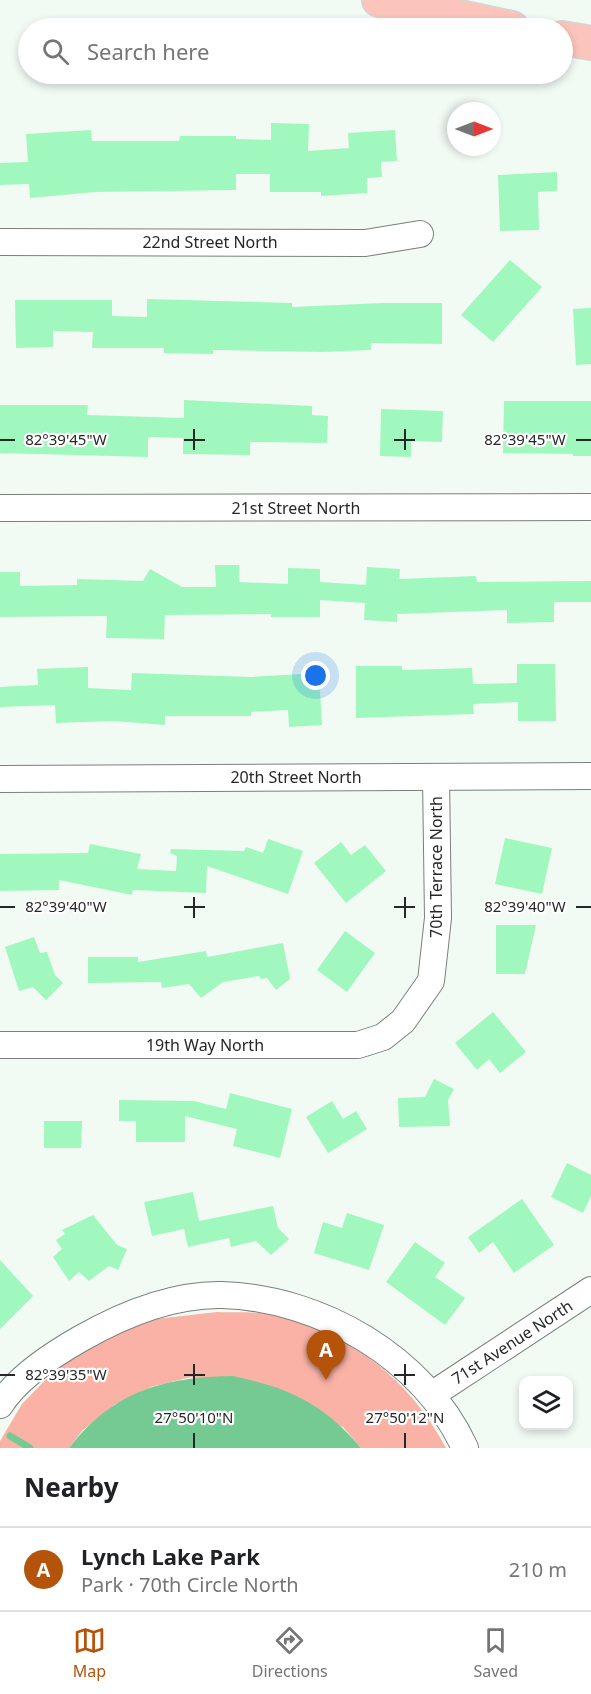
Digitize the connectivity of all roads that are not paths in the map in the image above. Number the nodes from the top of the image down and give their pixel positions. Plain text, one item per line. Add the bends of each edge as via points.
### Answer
1 (379, 0) edge
2 (464, 18) edge
3 (573, 40) edge
4 (591, 43) edge
5 (420, 234) dead end
6 (0, 242) edge
7 (591, 507) edge
8 (0, 508) edge
9 (591, 776) edge
10 (436, 777) junction
11 (0, 779) edge
12 (403, 1021) joint
13 (0, 1045) edge
14 (591, 1290) edge
15 (433, 1394) junction
16 (2, 1396) edge
17 (465, 1448) edge

1 - 2 highway
3 - 4 highway
5 - 6 street, 22nd Street North via 365,243
7 - 8 street, 21st Street North
9 - 10 street, 20th Street North
10 - 11 street, 20th Street North
10 - 12 street, 70th Terrace North via 438,918 431,981
12 - 13 street, 19th Way North via 382,1037 358,1045
14 - 15 street, 71st Avenue North
15 - 16 street via 378,1347 333,1321 280,1303 222,1295 156,1304 101,1327 58,1352
15 - 17 street

